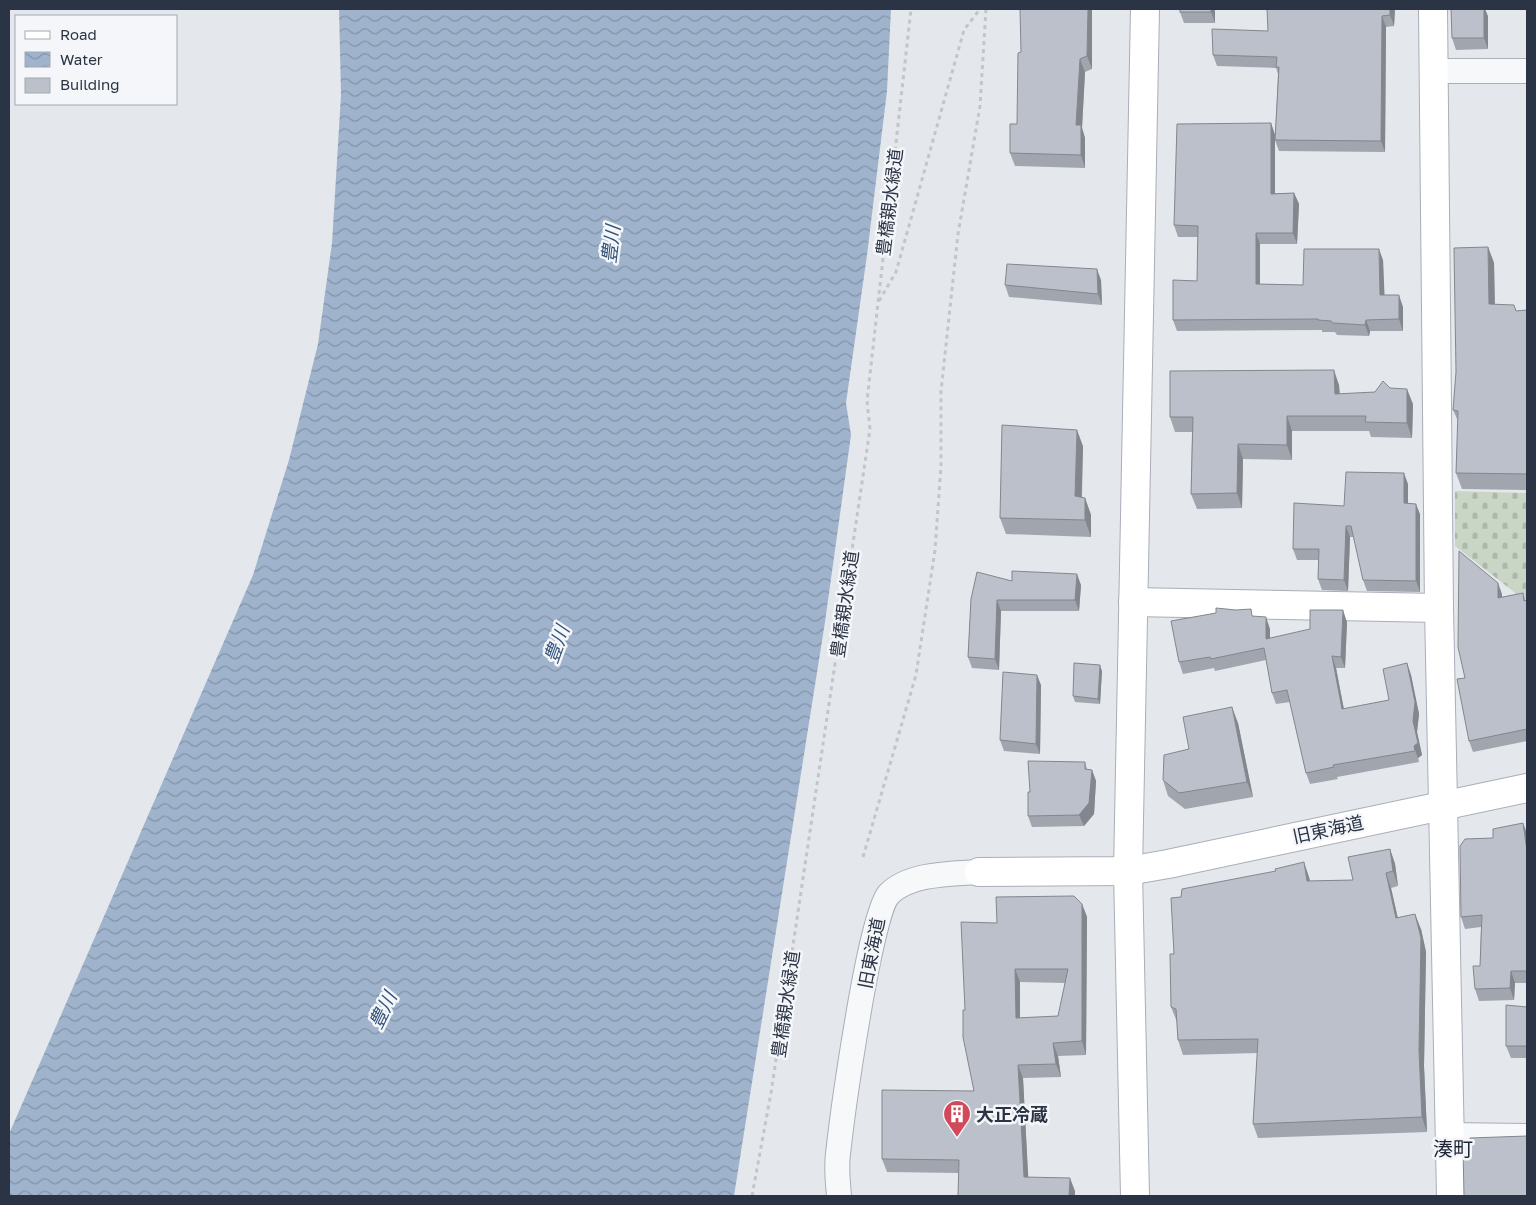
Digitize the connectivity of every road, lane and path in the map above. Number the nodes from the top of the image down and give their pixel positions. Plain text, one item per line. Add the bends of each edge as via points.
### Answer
1 (911, 9) edge
2 (980, 9) edge
3 (986, 9) edge
4 (1145, 9) edge
5 (1433, 9) edge
6 (1434, 71) junction
7 (1527, 71) edge
8 (877, 304) junction
9 (1133, 602) junction
10 (1439, 608) junction
11 (1527, 788) edge
12 (1445, 804) junction
13 (863, 857) dead end
14 (1128, 871) junction
15 (979, 872) joint
16 (1450, 1135) junction
17 (1527, 1136) edge
18 (752, 1196) edge
19 (839, 1196) edge
20 (1135, 1196) edge
21 (1451, 1196) edge

1 - 8 path, 豊橋親水緑道
2 - 8 path via 964,30 896,272
3 - 13 path via 980,106 958,234 941,391 941,466 933,560 916,675
4 - 9 street
5 - 6 street
6 - 7 street
6 - 10 street
8 - 18 path, 豊橋親水緑道 via 867,401 870,429 772,1092
9 - 10 street
9 - 14 street
10 - 12 street
11 - 12 street, 旧東海道
12 - 14 street, 旧東海道
12 - 16 street
14 - 15 street, 旧東海道
14 - 20 street
15 - 19 street, 旧東海道 via 936,876 901,884 887,895 878,912 837,1156
16 - 17 street
16 - 21 street

